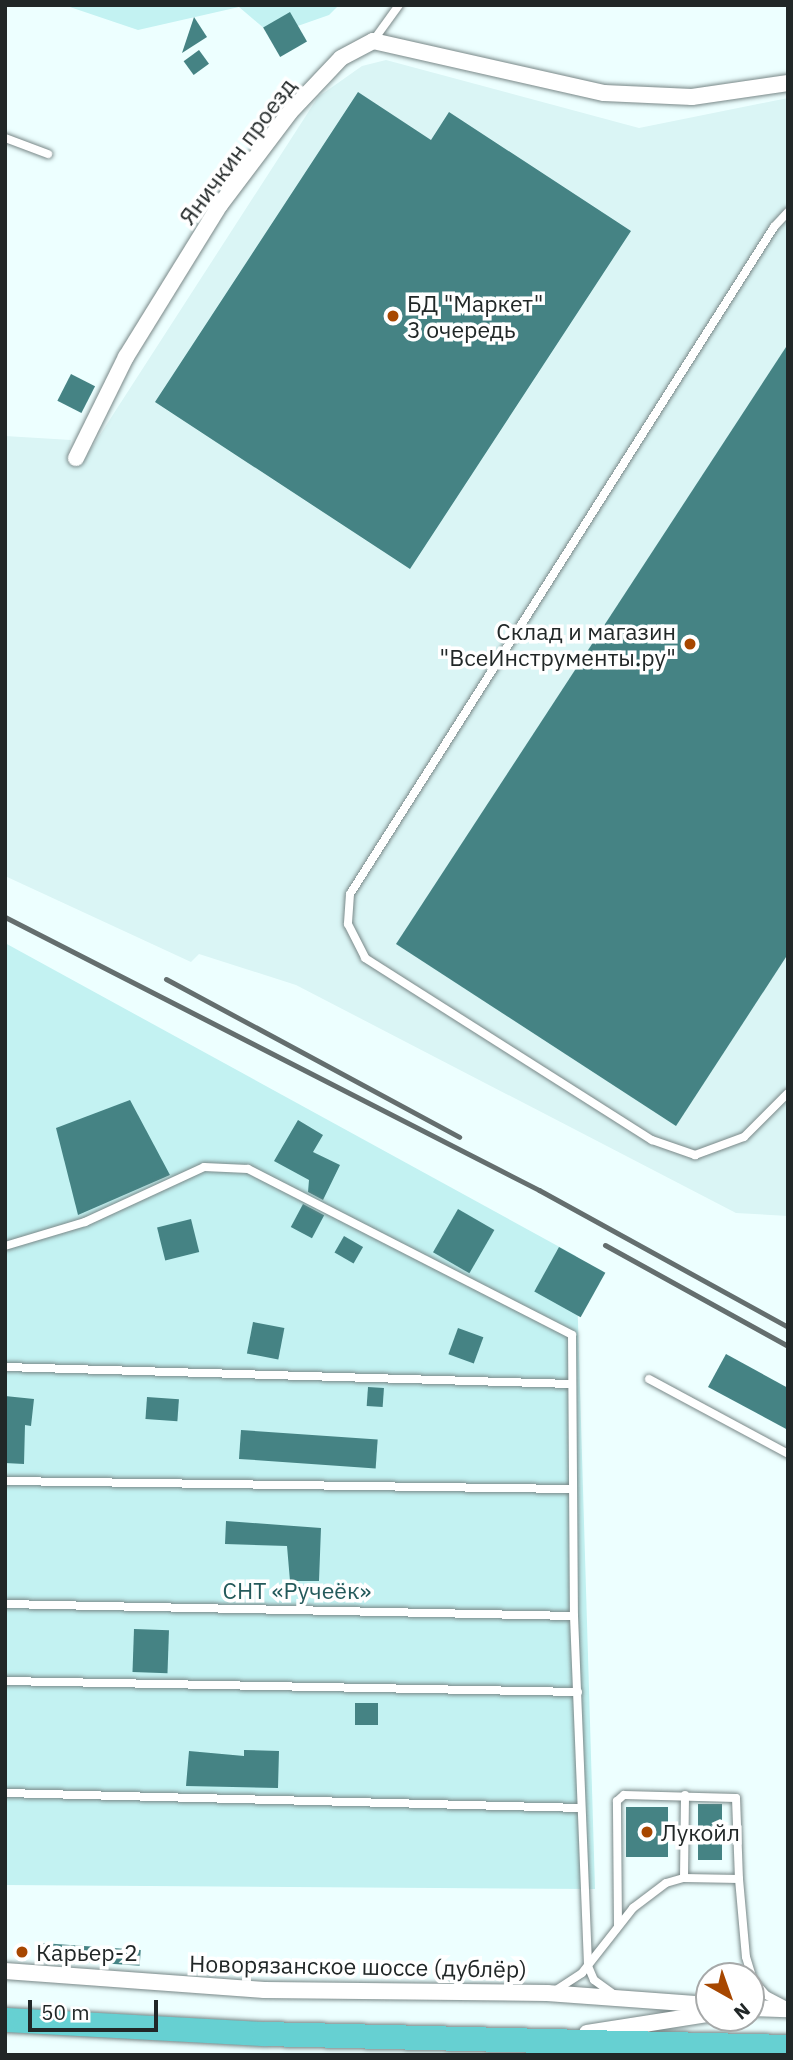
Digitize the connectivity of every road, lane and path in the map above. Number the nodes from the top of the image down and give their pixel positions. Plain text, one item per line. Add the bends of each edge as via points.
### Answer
1 (400, 5) edge
2 (373, 41) junction
3 (788, 83) edge
4 (5, 138) edge
5 (48, 154) dead end
6 (788, 212) edge
7 (76, 458) dead end
8 (788, 1093) edge
9 (5, 1246) edge
10 (5, 1367) edge
11 (649, 1379) dead end
12 (572, 1384) junction
13 (788, 1454) edge
14 (5, 1481) edge
15 (572, 1489) junction
16 (5, 1604) edge
17 (574, 1616) junction
18 (5, 1681) edge
19 (578, 1692) junction
20 (5, 1793) edge
21 (685, 1796) junction
22 (581, 1808) junction
23 (684, 1878) junction
24 (739, 1879) junction
25 (618, 1926) junction
26 (588, 1966) junction
27 (5, 1971) edge
28 (547, 1993) junction
29 (630, 1999) junction
30 (695, 2004) edge
31 (765, 2008) edge
32 (788, 2008) edge
33 (695, 2016) edge
34 (6, 2020) edge
35 (525, 2043) junction
36 (788, 2047) edge

1 - 2 lane
2 - 3 street via 604,93 692,97
2 - 7 street, Яничкин проезд via 341,58 289,112 220,205 126,356
4 - 5 lane
6 - 8 lane via 766,239 350,894 348,924 365,958 652,1140 695,1155 744,1137
9 - 12 lane via 85,1222 204,1167 248,1169 572,1335
10 - 12 lane
11 - 13 lane
12 - 15 lane
14 - 15 lane
15 - 17 lane
16 - 17 lane
17 - 19 lane
18 - 19 lane
19 - 22 lane
20 - 22 lane
21 - 23 lane
21 - 24 lane via 736,1798
21 - 25 lane via 624,1795 617,1801
22 - 26 lane
23 - 24 lane
23 - 25 lane via 650,1893
24 - 32 lane via 746,1957 753,1980 766,1995
25 - 26 lane
26 - 28 lane via 566,1985
26 - 29 lane via 598,1984
27 - 28 street, Новорязанское шоссе (дублёр) via 264,1990
28 - 29 street, Новорязанское шоссе (дублёр)
29 - 30 street, Новорязанское шоссе (дублёр)
31 - 32 street
33 - 35 street
34 - 35 highway
35 - 36 highway

